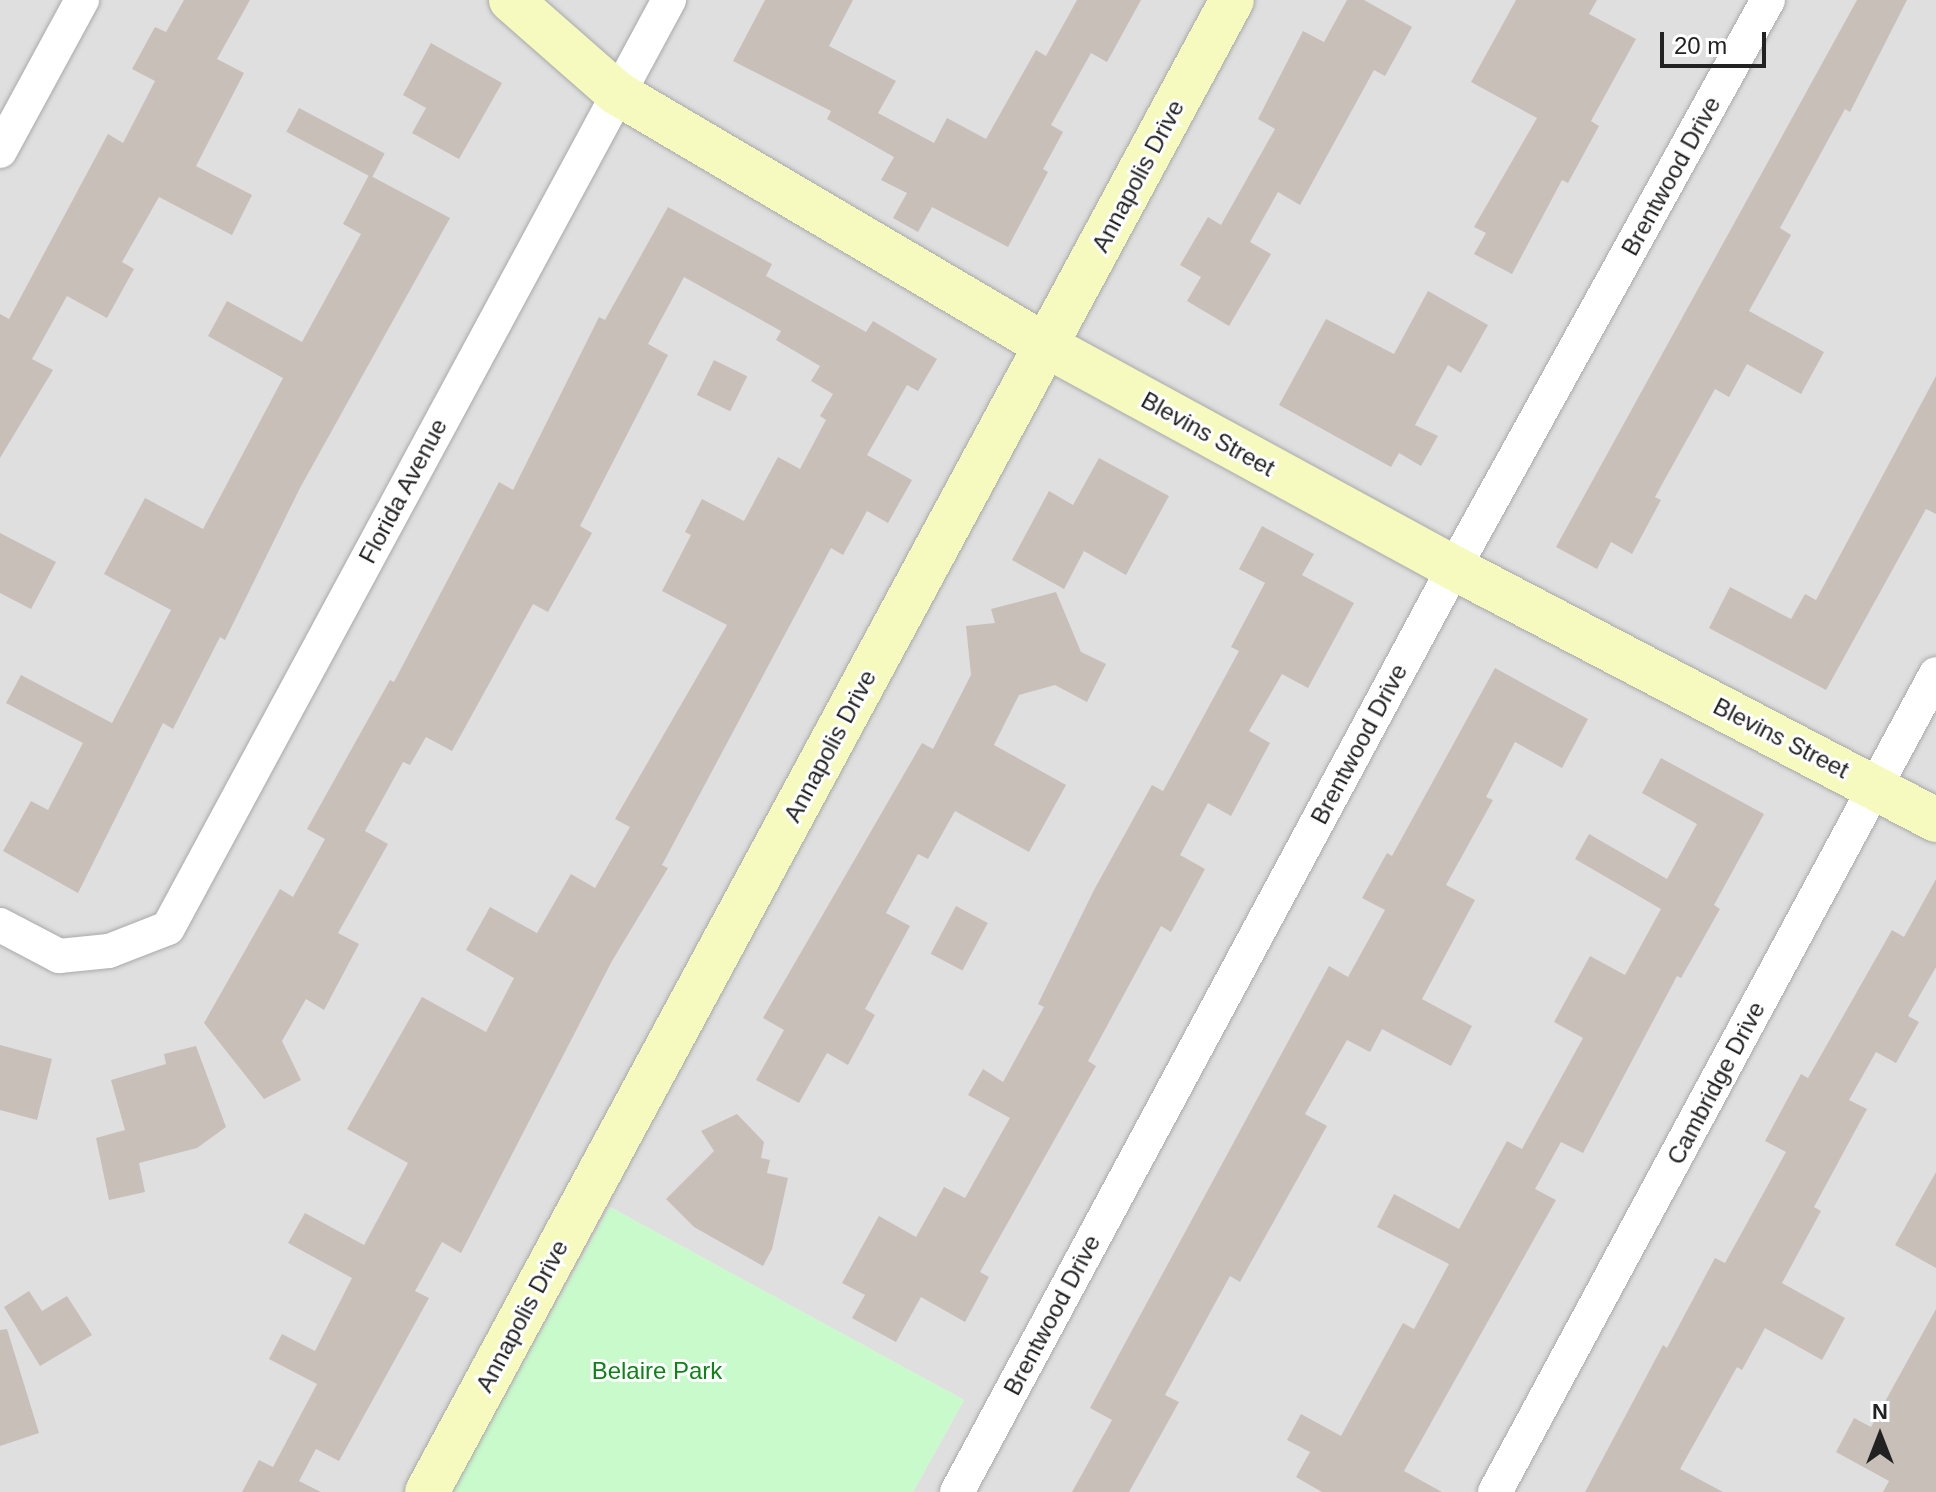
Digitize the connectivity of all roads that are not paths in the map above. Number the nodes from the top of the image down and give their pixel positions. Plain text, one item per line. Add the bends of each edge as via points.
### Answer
1 (82, 0) edge
2 (511, 0) edge
3 (669, 0) edge
4 (1232, 0) edge
5 (1768, 0) edge
6 (617, 93) junction
7 (0, 151) edge
8 (1047, 346) junction
9 (1454, 568) junction
10 (1936, 674) edge
11 (1875, 787) junction
12 (1936, 820) edge
13 (0, 925) edge
14 (427, 1492) edge
15 (957, 1492) edge
16 (1495, 1492) edge

1 - 7 street
2 - 6 street, Blevins Street
3 - 6 street, Florida Avenue
4 - 8 street, Annapolis Drive
5 - 9 street, Brentwood Drive
6 - 8 street, Blevins Street
6 - 13 street, Florida Avenue via 168,928 109,951 59,956
8 - 9 street, Blevins Street
8 - 14 street, Annapolis Drive
9 - 11 street, Blevins Street
9 - 15 street, Brentwood Drive
10 - 11 street, Cambridge Drive
11 - 12 street, Blevins Street
11 - 16 street, Cambridge Drive

